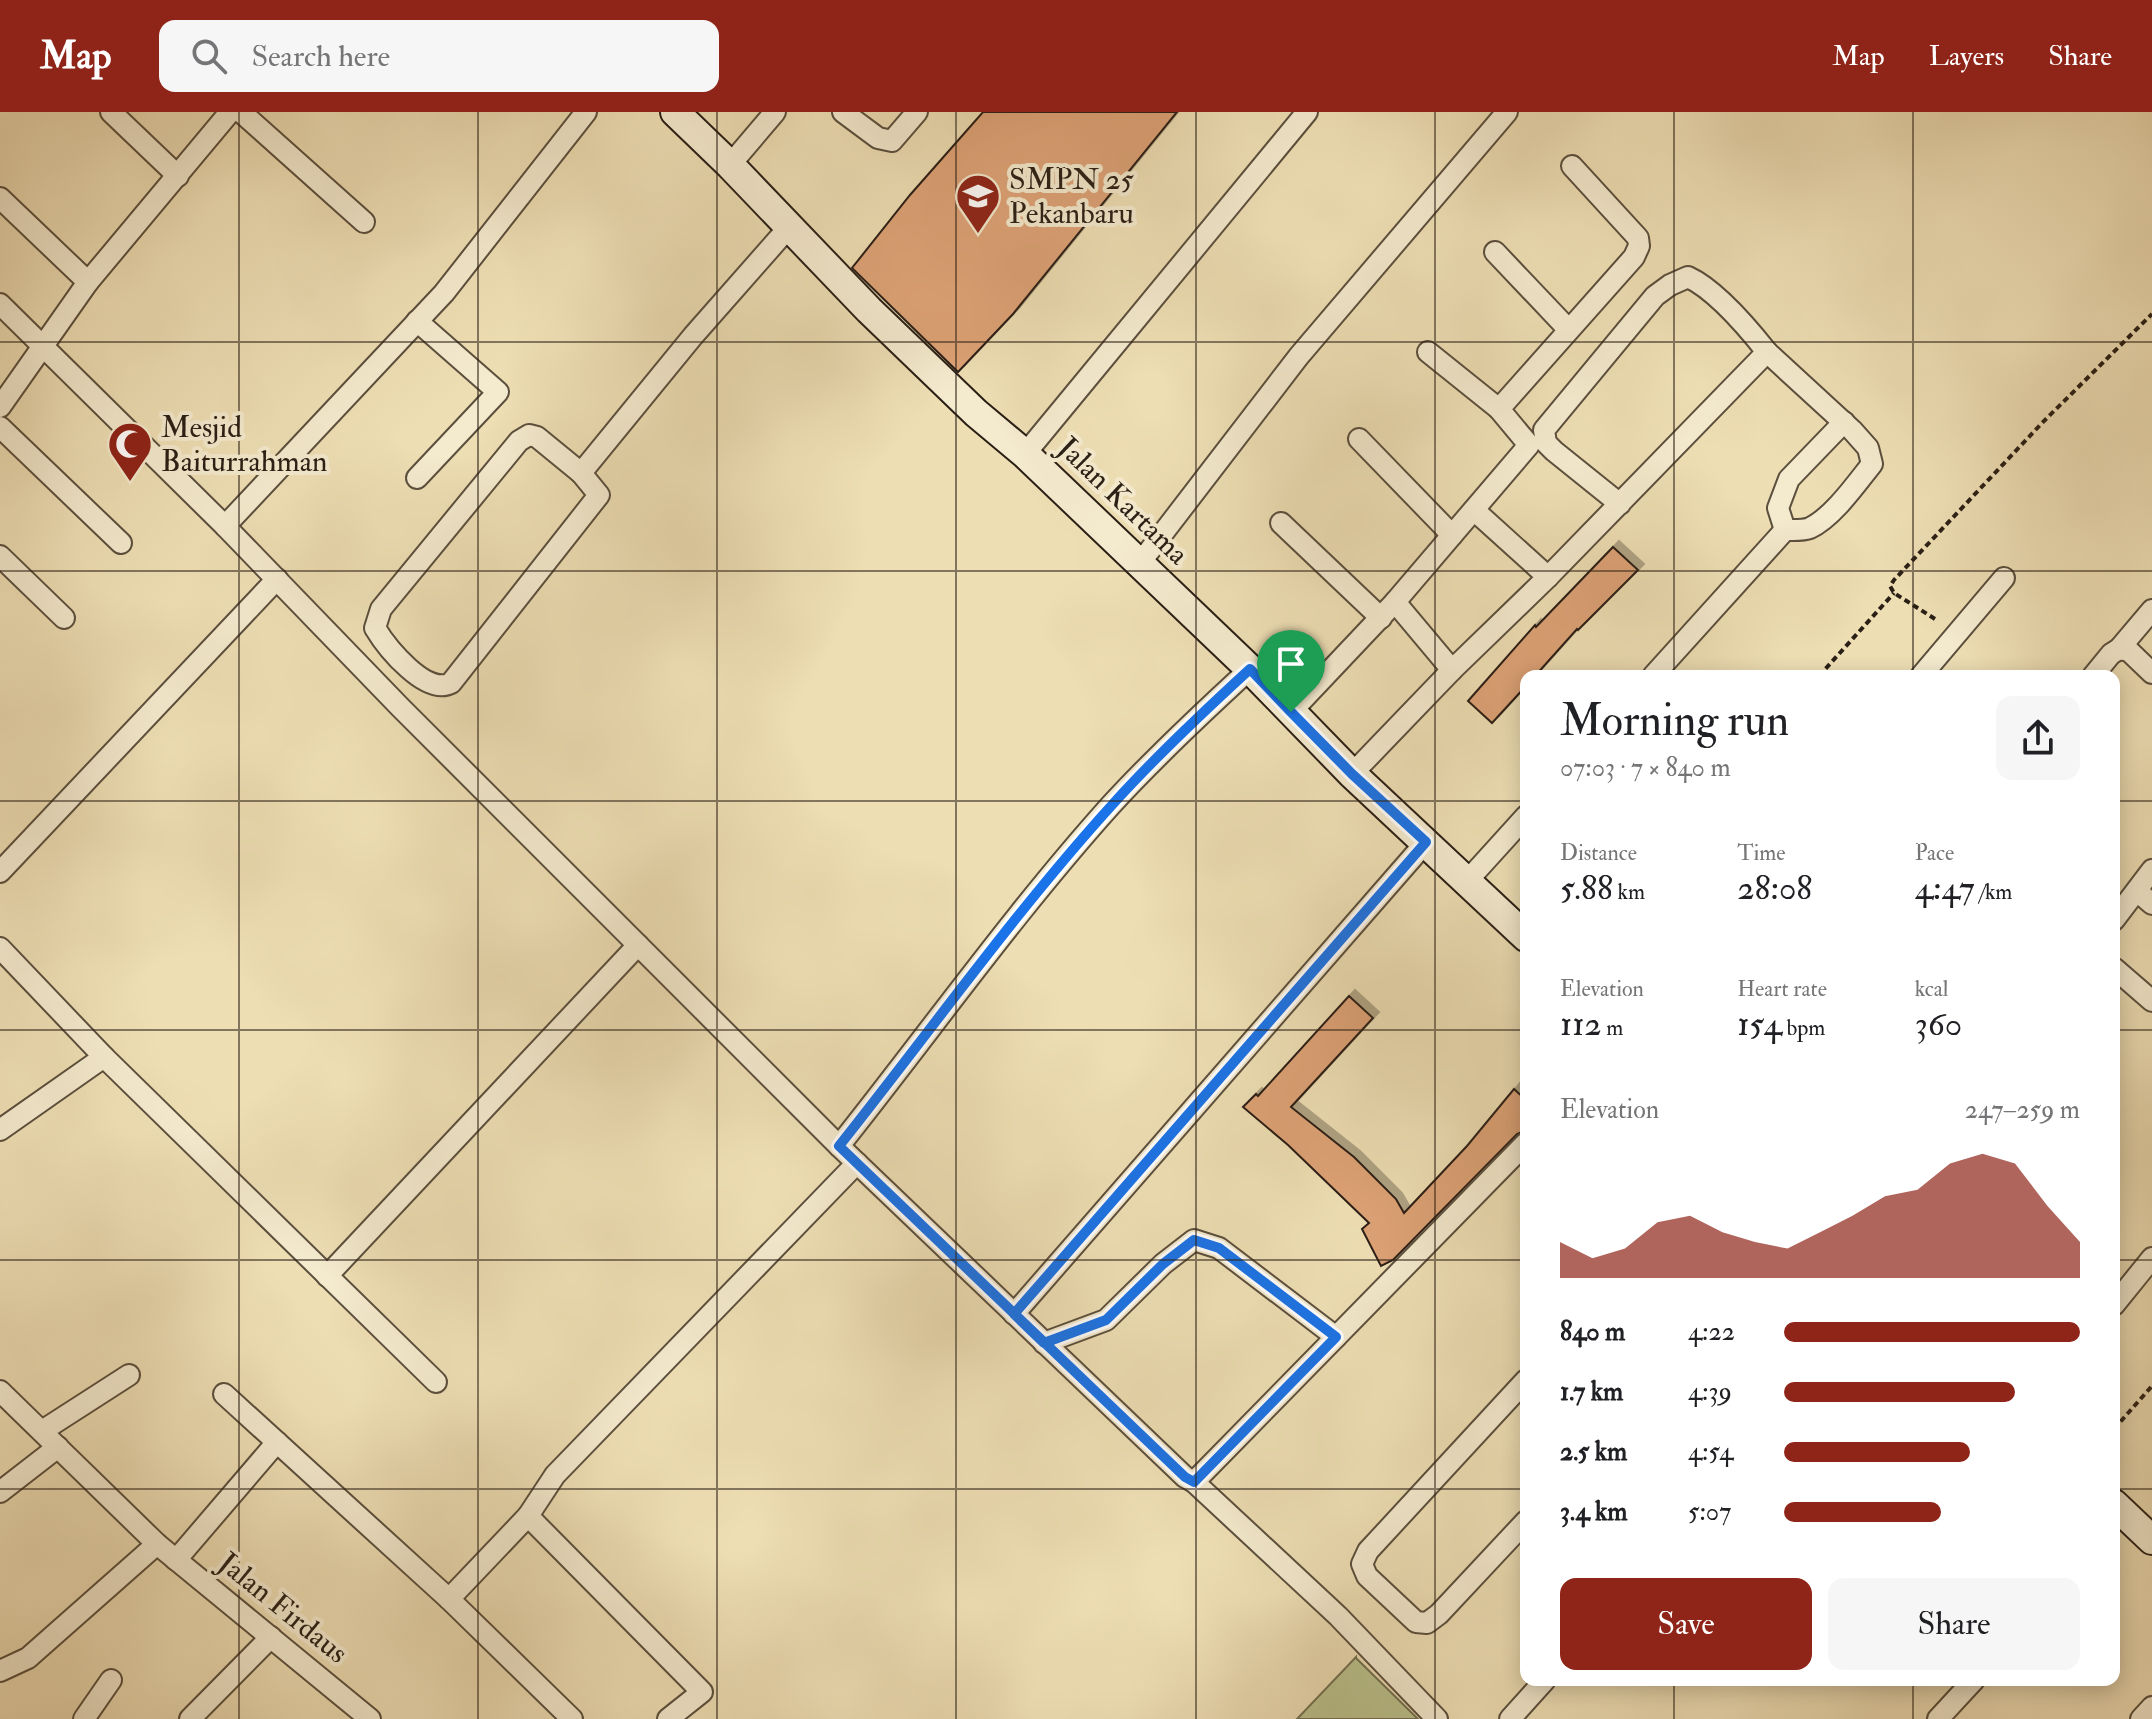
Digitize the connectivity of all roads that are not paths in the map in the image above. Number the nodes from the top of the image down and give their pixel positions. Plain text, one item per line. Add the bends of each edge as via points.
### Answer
1 (111, 112) edge
2 (230, 112) edge
3 (241, 112) edge
4 (586, 112) edge
5 (675, 112) edge
6 (775, 112) edge
7 (843, 112) edge
8 (917, 112) edge
9 (1307, 112) edge
10 (1507, 112) edge
11 (730, 165) junction
12 (1572, 166) dead end
13 (178, 176) junction
14 (0, 198) edge
15 (364, 222) dead end
16 (789, 227) junction
17 (1495, 252) dead end
18 (88, 282) junction
19 (0, 304) edge
20 (417, 321) junction
21 (1568, 329) junction
22 (44, 345) junction
23 (1428, 352) dead end
24 (1767, 352) junction
25 (0, 407) edge
26 (1499, 409) junction
27 (1844, 422) junction
28 (0, 427) edge
29 (1359, 439) dead end
30 (1025, 454) junction
31 (581, 473) junction
32 (417, 478) dead end
33 (1620, 504) junction
34 (1474, 510) junction
35 (1281, 523) dead end
36 (225, 526) junction
37 (1785, 530) junction
38 (1452, 535) junction
39 (121, 543) dead end
40 (0, 556) edge
41 (1140, 563) junction
42 (1548, 577) junction
43 (2004, 578) dead end
44 (277, 579) junction
45 (1395, 602) junction
46 (2152, 610) edge
47 (64, 618) dead end
48 (1381, 618) junction
49 (2119, 649) junction
50 (1250, 669) junction
51 (1452, 670) junction
52 (1658, 670) edge
53 (1926, 670) edge
54 (2098, 670) edge
55 (2152, 673) edge
56 (1291, 712) junction
57 (1352, 774) junction
58 (1520, 823) edge
59 (1426, 842) junction
60 (2152, 870) edge
61 (0, 872) edge
62 (1468, 880) junction
63 (2144, 897) edge
64 (2120, 915) edge
65 (1520, 931) edge
66 (638, 945) junction
67 (0, 948) edge
68 (2120, 973) edge
69 (2152, 1001) edge
70 (104, 1057) junction
71 (0, 1130) edge
72 (839, 1146) junction
73 (1520, 1149) edge
74 (857, 1163) junction
75 (2152, 1258) edge
76 (327, 1276) junction
77 (2120, 1298) edge
78 (1014, 1314) junction
79 (1336, 1337) junction
80 (1044, 1343) junction
81 (129, 1375) dead end
82 (436, 1382) dead end
83 (1520, 1386) edge
84 (0, 1391) edge
85 (224, 1394) dead end
86 (42, 1431) junction
87 (277, 1442) junction
88 (58, 1447) junction
89 (1194, 1482) junction
90 (0, 1492) edge
91 (528, 1516) junction
92 (2120, 1519) edge
93 (1520, 1527) edge
94 (2152, 1540) edge
95 (157, 1544) junction
96 (176, 1560) junction
97 (449, 1599) junction
98 (271, 1637) junction
99 (0, 1671) edge
100 (111, 1680) dead end
101 (1540, 1686) edge
102 (1968, 1686) edge
103 (2152, 1707) edge
104 (84, 1719) edge
105 (190, 1719) edge
106 (370, 1719) edge
107 (572, 1719) edge
108 (668, 1719) edge
109 (1437, 1719) edge
110 (1510, 1719) edge
111 (1938, 1719) edge
112 (2141, 1719) edge

1 - 13 street
2 - 13 street
3 - 15 street
4 - 20 street
5 - 11 main road, Jalan Kartama
6 - 11 street
7 - 8 street via 878,138 892,141
9 - 30 street
10 - 41 street via 1299,356
11 - 16 main road, Jalan Kartama
12 - 21 street via 1638,238 1639,246
13 - 18 street
14 - 18 street
16 - 30 main road, Jalan Kartama via 976,413
16 - 31 street
17 - 21 street
18 - 22 street
19 - 22 street
20 - 32 street via 498,392
20 - 36 street
21 - 26 street
22 - 25 street
22 - 36 street
23 - 26 street
24 - 27 street
24 - 33 street
24 - 33 street via 1697,281 1688,277 1655,296 1544,430 1554,451
26 - 34 street via 1529,445
27 - 37 street via 1789,479 1778,508
27 - 37 street via 1868,448 1872,464 1812,527
28 - 39 street
29 - 38 street
30 - 41 main road, Jalan Kartama
31 - 31 street via 597,498 451,683 442,687 424,680 386,646 375,628 381,609 519,441 537,437
33 - 42 street
34 - 38 street
34 - 42 street
35 - 48 street
36 - 44 street
37 - 52 street
38 - 45 street
40 - 47 street
41 - 50 main road, Jalan Kartama
42 - 51 street
43 - 53 street
44 - 61 street
44 - 66 street
45 - 48 street
45 - 51 street
46 - 49 street
48 - 56 street
49 - 54 street
49 - 55 street via 2129,651
50 - 56 main road, Jalan Kartama
50 - 72 street via 1111,806
51 - 57 street
56 - 57 main road, Jalan Kartama
57 - 59 main road, Jalan Kartama
58 - 62 street
59 - 62 main road, Jalan Kartama
59 - 78 street
60 - 63 street
62 - 65 main road, Jalan Kartama
63 - 64 street
66 - 72 street
66 - 76 street
67 - 70 street
68 - 69 street
70 - 71 street
70 - 76 street
72 - 74 street
73 - 79 street
74 - 78 street
74 - 91 street via 555,1475
75 - 77 street
76 - 82 street
78 - 80 street
79 - 80 street via 1219,1248 1194,1240 1106,1320
79 - 89 street
80 - 89 street
81 - 86 street
83 - 93 street via 1368,1551 1362,1564 1367,1576 1416,1622 1427,1623
84 - 86 street, Jalan Firdaus
85 - 87 street
86 - 88 street, Jalan Firdaus
87 - 96 street
87 - 97 street
88 - 90 street
88 - 95 street, Jalan Firdaus
89 - 109 street via 1338,1616
91 - 97 street
91 - 108 street via 702,1692
92 - 94 main road
95 - 96 street, Jalan Firdaus
95 - 99 street via 28,1658
96 - 98 street, Jalan Firdaus
97 - 107 street
98 - 105 street
98 - 106 street, Jalan Firdaus
100 - 104 street
101 - 110 street
102 - 111 street
103 - 112 street

